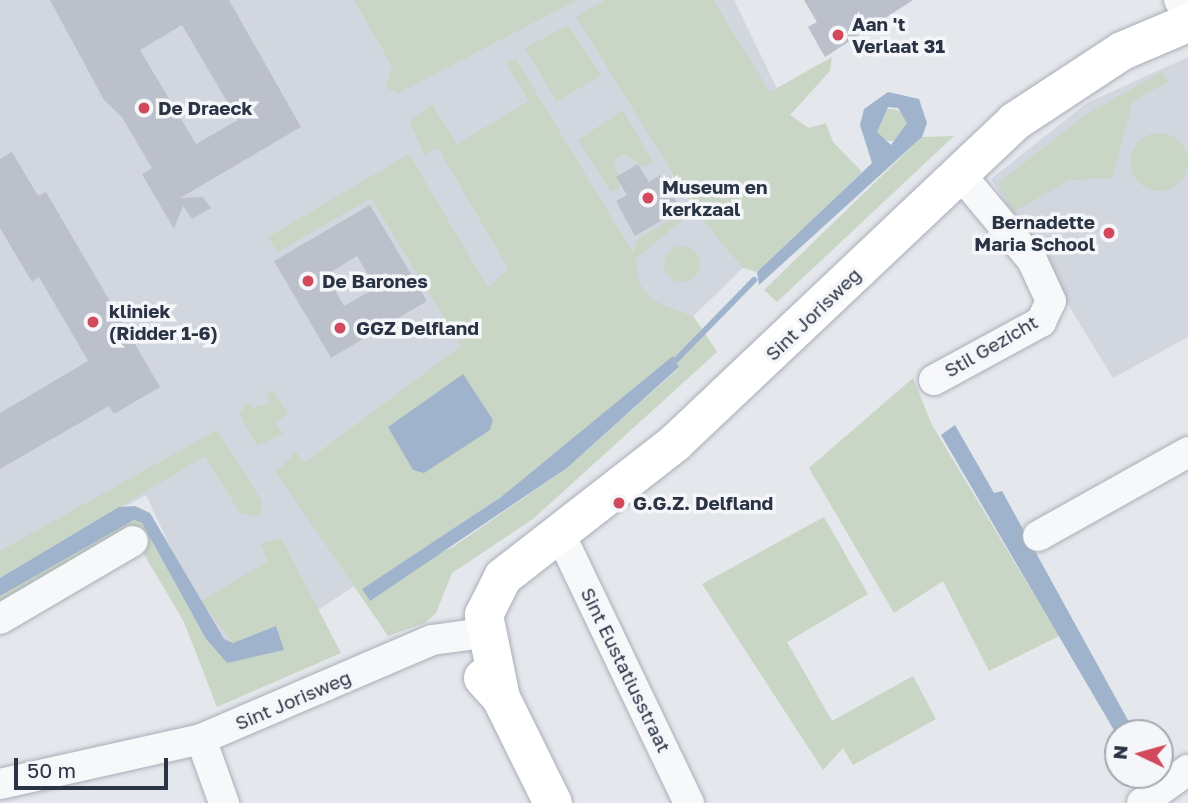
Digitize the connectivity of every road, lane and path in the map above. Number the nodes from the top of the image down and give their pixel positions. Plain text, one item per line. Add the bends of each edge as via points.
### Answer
1 (1185, 9) edge
2 (960, 174) junction
3 (933, 380) dead end
4 (1188, 452) edge
5 (1038, 536) dead end
6 (562, 538) junction
7 (133, 541) dead end
8 (0, 619) edge
9 (472, 633) junction
10 (201, 739) junction
11 (1188, 770) edge
12 (0, 784) edge
13 (224, 803) edge
14 (553, 803) edge
15 (689, 803) edge
16 (1142, 803) edge

1 - 2 main road, Sint Jorisweg via 1014,122
2 - 3 street, Stil Gezicht via 1032,260 1051,301 1041,322
2 - 6 main road, Sint Jorisweg via 675,443
4 - 5 street
6 - 9 main road, Sint Jorisweg via 503,577 480,581 462,606
6 - 15 street, Sint Eustatiusstraat
7 - 8 street
9 - 10 street, Sint Jorisweg via 370,665
9 - 14 main road
10 - 12 street, Sint Jorisweg
10 - 13 street
11 - 16 street

